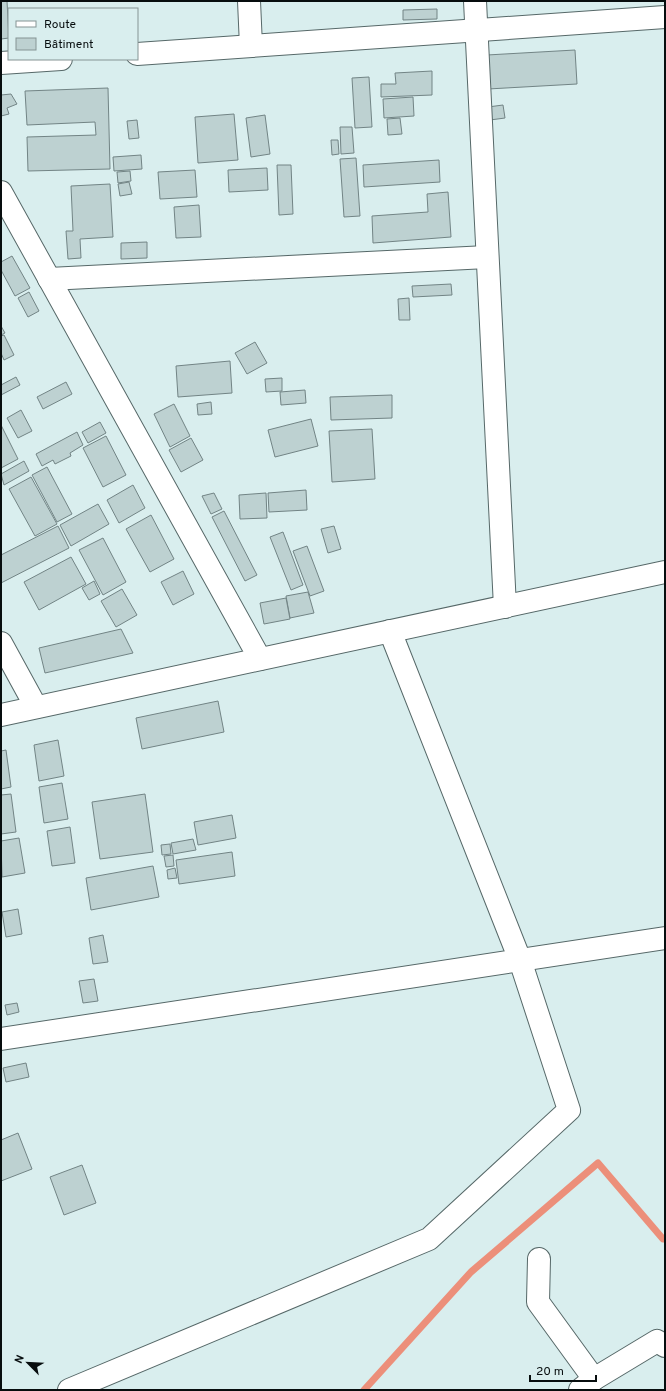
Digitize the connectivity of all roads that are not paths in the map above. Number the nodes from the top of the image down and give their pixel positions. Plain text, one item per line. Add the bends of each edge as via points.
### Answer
1 (248, 1) edge
2 (475, 1) edge
3 (665, 17) edge
4 (476, 30) junction
5 (251, 46) junction
6 (138, 54) edge
7 (46, 60) edge
8 (1, 63) edge
9 (1, 192) edge
10 (8, 219) edge
11 (487, 257) junction
12 (49, 279) junction
13 (665, 572) edge
14 (505, 607) junction
15 (390, 632) junction
16 (1, 642) edge
17 (260, 659) junction
18 (36, 707) junction
19 (1, 715) edge
20 (665, 938) edge
21 (520, 960) junction
22 (1, 1039) edge
23 (539, 1259) dead end
24 (665, 1346) edge
25 (587, 1384) edge
26 (69, 1390) edge

1 - 5 street
2 - 4 street
3 - 4 street
4 - 5 street
4 - 11 street
5 - 6 street
7 - 8 street
9 - 10 street
10 - 12 street
11 - 12 street
11 - 14 street
12 - 17 street
13 - 14 street
14 - 15 street
15 - 17 street
15 - 21 street
16 - 18 street
17 - 18 street
18 - 19 street
20 - 21 street
21 - 22 street
21 - 26 street via 569,1110 429,1239
23 - 25 street via 538,1302
24 - 25 street via 657,1341

